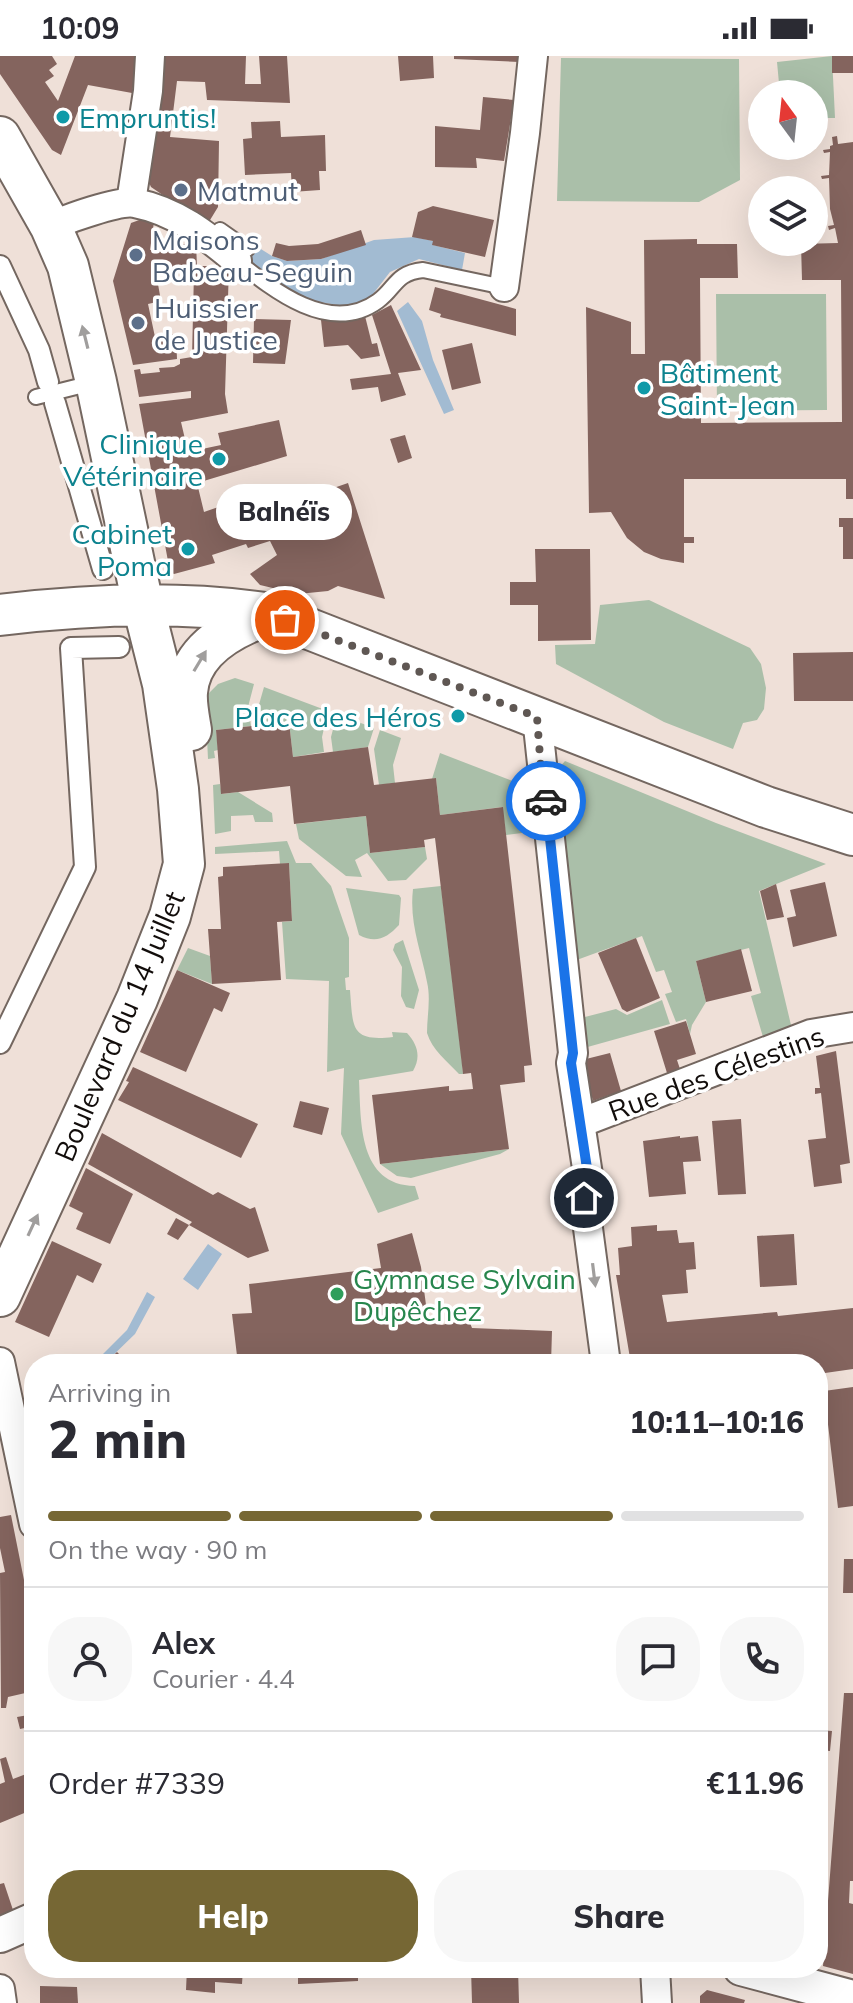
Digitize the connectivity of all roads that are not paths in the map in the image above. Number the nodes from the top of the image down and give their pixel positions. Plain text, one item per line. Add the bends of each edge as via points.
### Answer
1 (150, 56) edge
2 (533, 56) edge
3 (0, 137) edge
4 (131, 202) junction
5 (51, 227) junction
6 (220, 230) dead end
7 (242, 255) junction
8 (0, 266) edge
9 (504, 287) joint
10 (96, 382) junction
11 (46, 394) junction
12 (105, 559) dead end
13 (143, 605) junction
14 (271, 614) junction
15 (0, 615) edge
16 (119, 647) dead end
17 (537, 717) junction
18 (853, 835) edge
19 (126, 1022) junction
20 (853, 1027) edge
21 (0, 1043) edge
22 (580, 1123) junction
23 (0, 1296) edge
24 (605, 1354) edge
25 (0, 1362) edge
26 (24, 1476) edge
27 (24, 1924) edge
28 (0, 1935) edge
29 (656, 1978) edge
30 (778, 1978) edge
31 (0, 1989) edge
32 (853, 1998) edge
33 (2, 2003) edge
34 (657, 2003) edge

1 - 4 street
2 - 9 street
3 - 5 main road
4 - 5 street
4 - 7 street via 190,223
10 -> 5 main road via 68,266
6 - 7 lane
7 - 9 lane via 283,297 311,309 369,307 403,275 423,270
8 - 11 street via 39,350
10 - 11 lane
10 - 13 main road
11 - 12 street
13 - 14 main road
13 - 15 main road
13 - 19 main road, Boulevard du 14 Juillet via 163,684 184,864 170,916
14 - 17 main road
19 -> 14 main road via 161,981 199,890 202,834 187,707 189,680 215,640
16 - 21 street via 71,648 85,867
17 - 18 main road via 766,807
17 - 22 street
23 -> 19 main road, Boulevard du 14 Juillet
20 - 22 street, Rue des Célestins via 811,1034
22 -> 24 street
25 - 26 street
27 - 28 street
29 - 34 street
30 - 32 street
31 - 33 street

